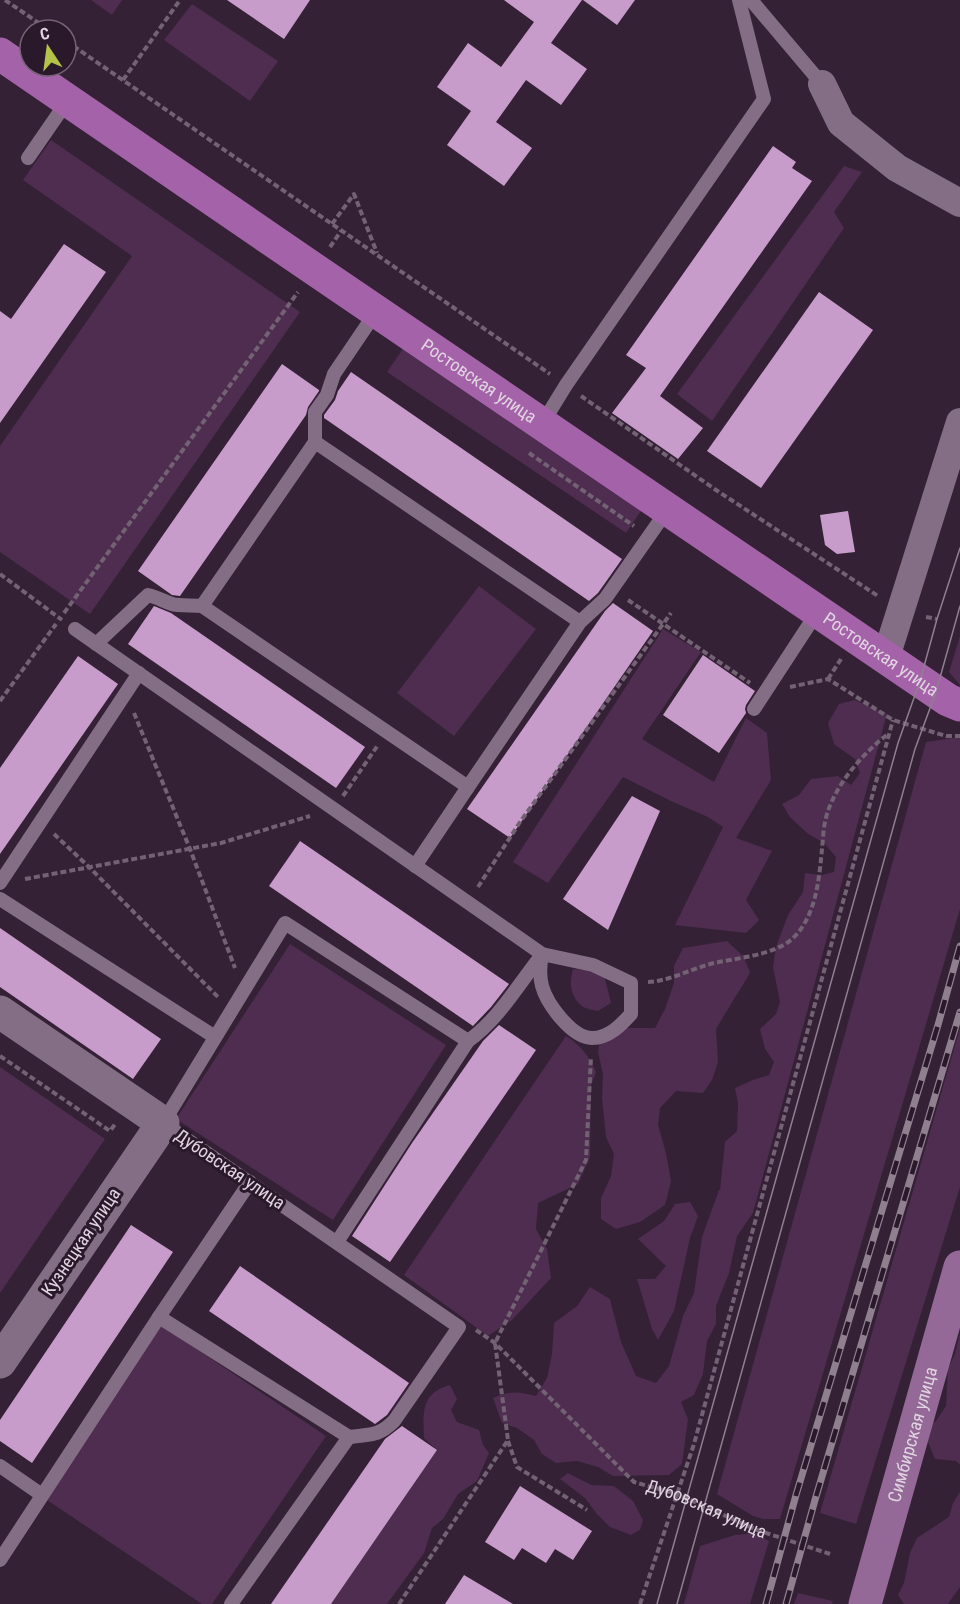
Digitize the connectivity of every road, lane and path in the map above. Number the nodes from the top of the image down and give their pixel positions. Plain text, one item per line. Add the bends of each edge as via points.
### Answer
1 (5, 0) edge
2 (180, 0) edge
3 (739, 0) edge
4 (751, 0) edge
5 (31, 18) edge
6 (78, 49) edge
7 (0, 54) edge
8 (123, 80) junction
9 (822, 84) joint
10 (68, 100) junction
11 (28, 158) dead end
12 (960, 203) edge
13 (332, 224) junction
14 (378, 256) junction
15 (314, 269) junction
16 (376, 312) junction
17 (566, 385) junction
18 (960, 422) edge
19 (542, 424) junction
20 (315, 442) junction
21 (668, 509) junction
22 (0, 574) edge
23 (202, 606) junction
24 (818, 611) junction
25 (901, 611) junction
26 (671, 613) dead end
27 (60, 618) junction
28 (937, 620) dead end
29 (580, 622) junction
30 (75, 629) joint
31 (96, 644) junction
32 (886, 657) junction
33 (139, 674) junction
34 (126, 693) junction
35 (0, 701) edge
36 (960, 705) edge
37 (754, 710) dead end
38 (387, 732) junction
39 (889, 734) junction
40 (960, 736) edge
41 (468, 787) junction
42 (333, 809) junction
43 (41, 821) junction
44 (190, 849) junction
45 (415, 866) junction
46 (89, 867) junction
47 (22, 880) dead end
48 (0, 883) edge
49 (0, 899) edge
50 (468, 902) junction
51 (542, 954) junction
52 (642, 983) dead end
53 (244, 991) junction
54 (231, 1011) junction
55 (0, 1012) edge
56 (215, 1037) junction
57 (591, 1038) junction
58 (468, 1041) junction
59 (0, 1056) edge
60 (131, 1101) junction
61 (163, 1123) junction
62 (250, 1182) junction
63 (337, 1242) junction
64 (960, 1268) edge
65 (159, 1317) junction
66 (495, 1343) junction
67 (0, 1362) edge
68 (349, 1437) junction
69 (508, 1440) junction
70 (0, 1466) edge
71 (677, 1494) junction
72 (42, 1495) junction
73 (587, 1510) dead end
74 (830, 1554) dead end
75 (0, 1560) edge
76 (231, 1604) edge
77 (399, 1604) edge
78 (640, 1604) edge
79 (865, 1604) edge

1 - 5 path
2 - 8 path
3 - 17 lane via 764,99
4 - 9 lane
6 - 8 path
7 - 10 main road, Ростовская улица
8 - 13 path
9 - 12 street via 841,123 897,168
10 - 11 lane
10 - 15 main road, Ростовская улица
13 - 14 path
13 - 14 path via 354,194
14 - 17 path
15 - 16 main road, Ростовская улица
15 - 27 path
16 - 19 main road, Ростовская улица
16 - 20 lane via 334,374 315,412
17 - 19 lane
17 - 25 path via 716,490
18 - 25 street
19 - 21 main road, Ростовская улица
20 - 23 lane
20 - 29 lane
21 - 24 main road, Ростовская улица
21 - 29 lane via 605,599
22 - 27 path
23 - 31 lane via 174,605 148,595
23 - 38 lane
24 - 32 main road, Ростовская улица
24 - 37 lane
25 - 28 path
25 - 32 street
26 - 50 path via 520,822
27 - 30 path
27 - 35 path
29 - 41 lane
30 - 31 lane
31 - 33 lane
32 - 36 main road, Ростовская улица
33 - 34 lane
33 - 42 lane
34 - 43 lane
34 - 44 path
38 - 41 lane
38 - 42 path
39 - 40 path via 893,720 946,736
39 - 52 path via 850,771 835,796 825,821 815,896 806,921 791,940 763,953
39 - 71 path
41 - 45 lane
42 - 44 path
42 - 45 lane
43 - 46 path
43 - 48 lane
44 - 46 path
44 - 53 path
45 - 50 lane
46 - 47 path
46 - 54 path
49 - 56 lane
50 - 51 lane
51 - 57 lane via 540,979 551,1005 563,1021
51 - 57 lane via 593,965 632,983 631,1014 620,1027
51 - 58 lane via 482,1032
53 - 54 lane
53 - 58 lane via 285,923
54 - 56 lane
55 - 60 street, Дубовская улица
56 - 61 lane
57 - 66 path via 586,1160
58 - 63 lane
59 - 60 path via 110,1131
60 - 61 street, Дубовская улица
61 - 62 lane, Дубовская улица
61 - 67 street, Кузнецкая улица
62 - 63 lane, Дубовская улица
62 - 65 lane
63 - 68 lane, Дубовская улица via 459,1327 394,1421 379,1433
64 - 79 main road, Симбирская улица
65 - 68 lane
65 - 72 lane
66 - 69 path
66 - 71 path, Дубовская улица via 634,1482
68 - 76 lane
69 - 73 path via 517,1467
69 - 77 path
70 - 72 lane
71 - 74 path, Дубовская улица via 757,1530
71 - 78 path
72 - 75 lane

